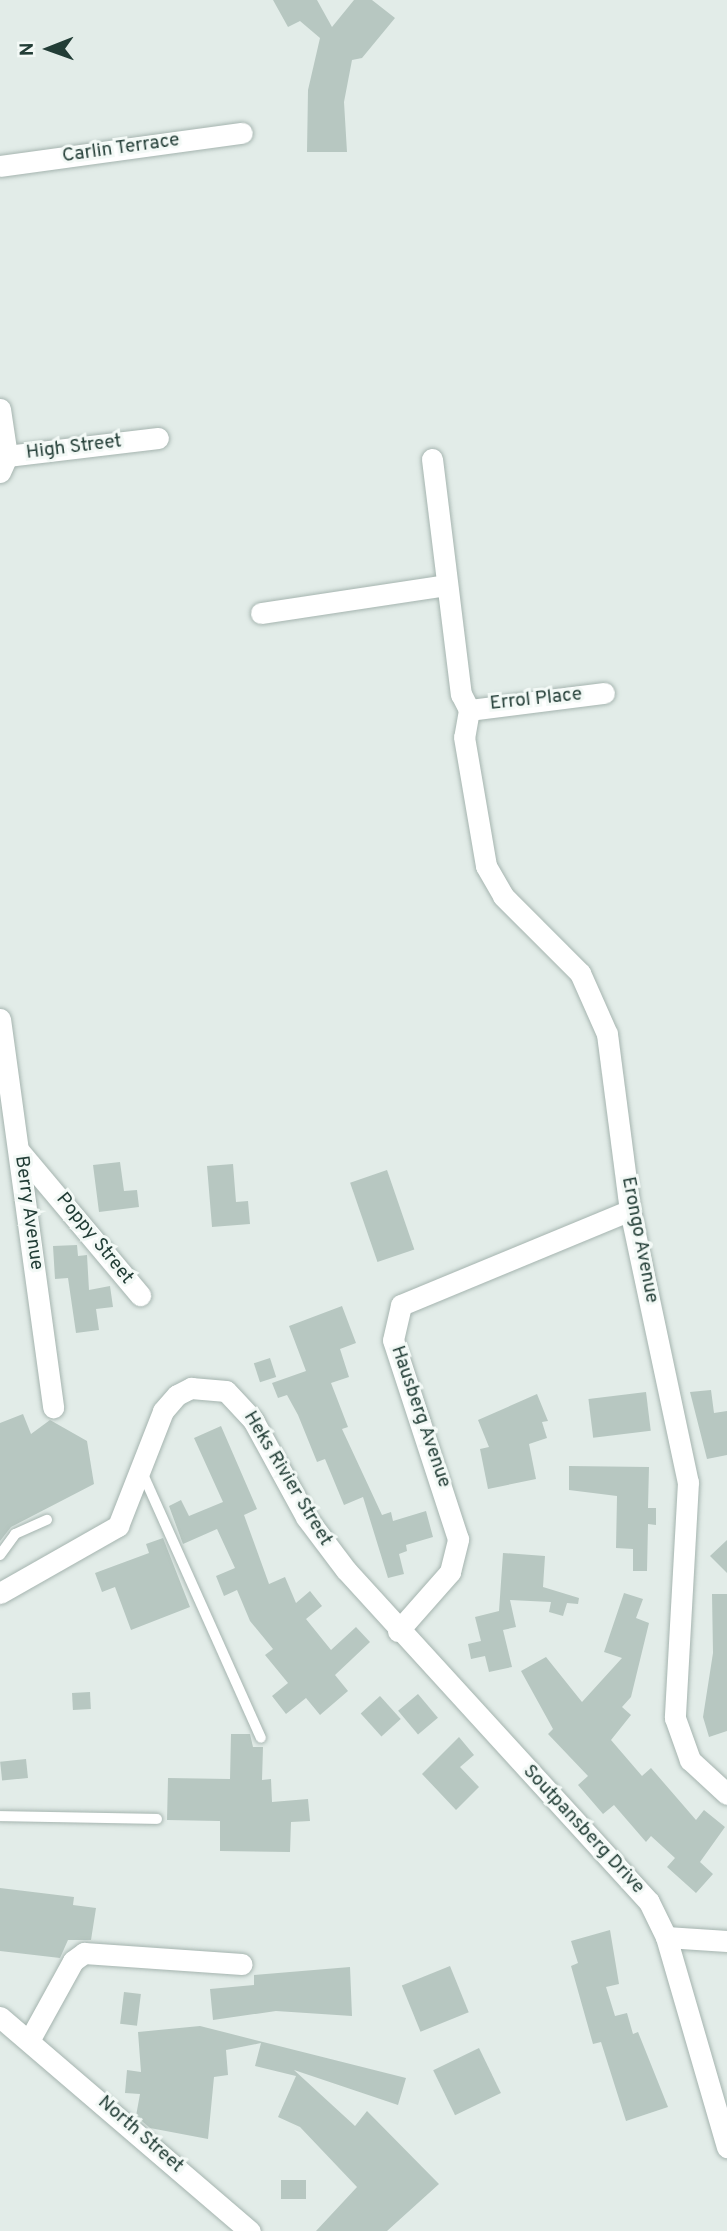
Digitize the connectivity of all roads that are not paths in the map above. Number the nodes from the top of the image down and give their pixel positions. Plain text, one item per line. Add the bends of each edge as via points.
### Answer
1 (242, 133) dead end
2 (0, 166) edge
3 (0, 409) edge
4 (158, 438) dead end
5 (432, 458) dead end
6 (4, 464) edge
7 (447, 585) junction
8 (261, 613) dead end
9 (604, 693) dead end
10 (469, 710) junction
11 (0, 1019) edge
12 (8, 1129) edge
13 (19, 1152) junction
14 (630, 1210) junction
15 (140, 1295) dead end
16 (53, 1407) dead end
17 (142, 1472) junction
18 (47, 1520) dead end
19 (0, 1556) edge
20 (0, 1593) edge
21 (398, 1631) junction
22 (261, 1738) dead end
23 (727, 1794) edge
24 (0, 1816) edge
25 (158, 1819) dead end
26 (666, 1937) junction
27 (727, 1941) edge
28 (242, 1964) dead end
29 (0, 2017) edge
30 (30, 2039) junction
31 (727, 2147) edge
32 (250, 2231) edge

1 - 2 street, Carlin Terrace
3 - 6 street
4 - 6 street, High Street
5 - 7 street
7 - 8 street
7 - 10 street via 461,694
9 - 10 street, Errol Place
10 - 14 street, Erongo Avenue via 464,737 482,858 503,896 567,955 603,1018
11 - 12 street, Berry Avenue
12 - 13 street, Berry Avenue
13 - 15 street, Poppy Street
13 - 16 street, Berry Avenue
14 - 21 street, Hausberg Avenue via 401,1305 393,1340 458,1539 450,1573
14 - 23 street, Erongo Avenue via 688,1482 676,1726 697,1770
17 - 20 street, Heks Rivier Street via 111,1532
17 - 21 street, Heks Rivier Street via 168,1404 191,1388 226,1391 253,1420 323,1541
17 - 22 lane
18 - 19 lane via 15,1534
21 - 26 street, Soutpansberg Drive via 638,1888
24 - 25 lane
26 - 27 street
26 - 31 street, Soutpansberg Drive
28 - 30 street via 84,1954 73,1961
29 - 30 street, North Street
30 - 32 street, North Street

